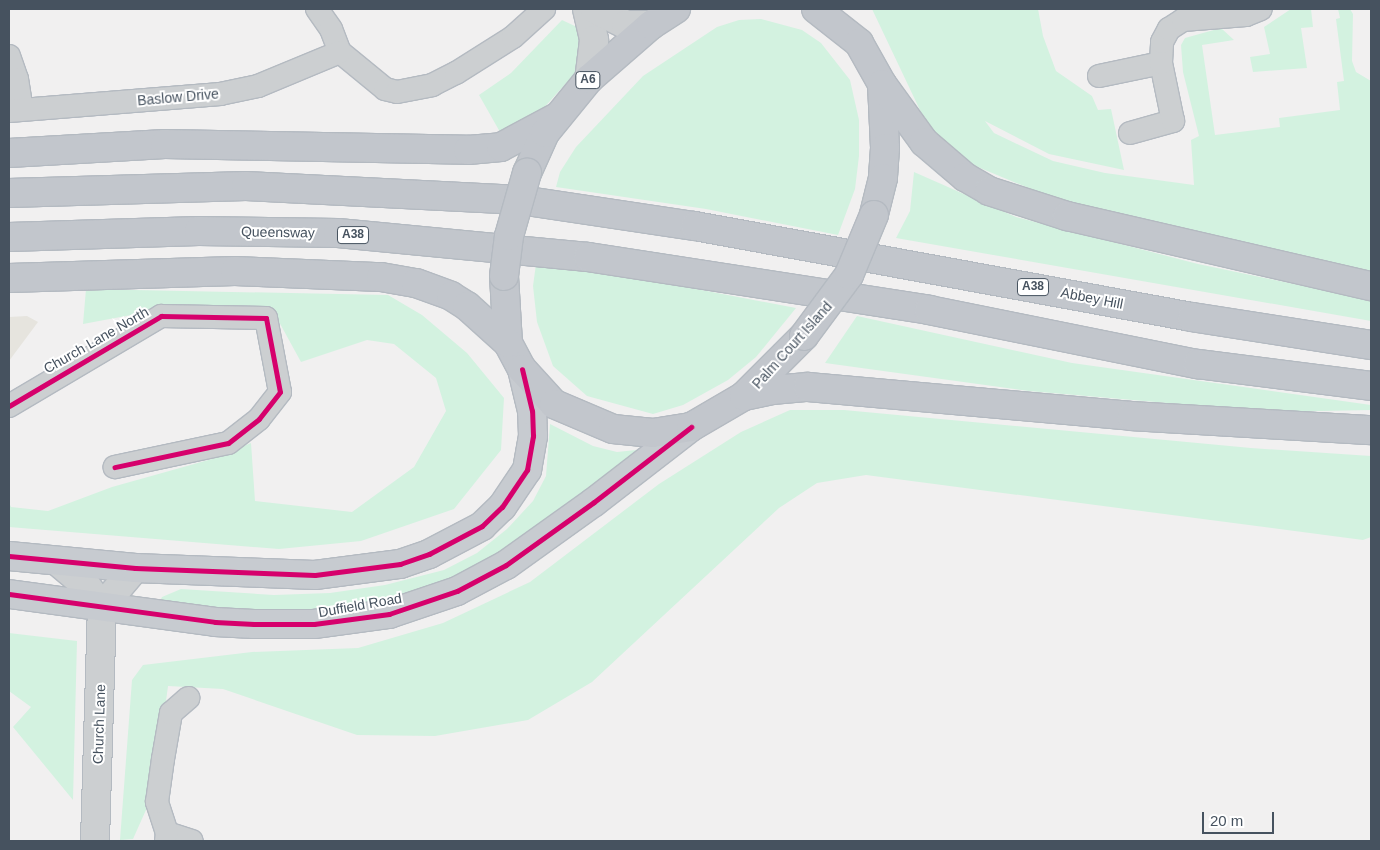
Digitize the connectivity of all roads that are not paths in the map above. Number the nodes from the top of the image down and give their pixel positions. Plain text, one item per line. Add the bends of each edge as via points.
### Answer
1 (317, 9) edge
2 (544, 9) edge
3 (587, 9) edge
4 (595, 9) edge
5 (676, 9) edge
6 (816, 9) edge
7 (850, 9) edge
8 (1261, 9) edge
9 (650, 25) junction
10 (859, 43) junction
11 (340, 52) junction
12 (9, 56) edge
13 (1161, 63) junction
14 (1099, 76) dead end
15 (589, 79) junction
16 (882, 84) junction
17 (16, 110) edge
18 (557, 117) junction
19 (1130, 133) dead end
20 (9, 154) edge
21 (9, 193) edge
22 (9, 236) edge
23 (9, 278) edge
24 (1371, 286) edge
25 (508, 343) junction
26 (1371, 345) edge
27 (522, 369) junction
28 (1371, 386) edge
29 (744, 396) junction
30 (9, 406) edge
31 (691, 427) junction
32 (1371, 430) edge
33 (115, 467) dead end
34 (9, 556) edge
35 (57, 561) junction
36 (135, 568) junction
37 (9, 594) edge
38 (102, 607) junction
39 (188, 698) dead end
40 (166, 837) edge
41 (95, 841) edge
42 (192, 841) edge

1 - 11 street via 331,29
2 - 11 street via 513,37 475,62 432,85 409,90 385,88
3 - 15 street via 594,40
4 - 9 street via 626,24
5 - 9 highway, Palm Court Island / A6
6 - 10 highway, Palm Court Island / A6
7 - 10 highway, A6
8 - 13 street via 1246,15 1183,20 1175,24 1162,42
9 - 15 highway, Palm Court Island / A6
10 - 16 highway, Palm Court Island / A6
11 - 17 street, Baslow Drive via 258,86 220,94
12 - 17 street via 17,79
13 - 14 street
13 - 19 street via 1173,122
15 - 18 highway, Palm Court Island / A6
16 - 24 highway via 924,142 965,177 990,191 1067,216
16 - 29 highway, Palm Court Island / A6, bridge via 883,178 874,215 848,275 804,336
18 - 20 highway via 526,136 491,148 165,144
18 - 25 highway, Palm Court Island / A6, bridge via 526,173 509,236 504,276
21 - 26 highway, Abbey Hill / A38 via 246,186 520,200 695,226 1192,317
22 - 28 highway, Queensway / A38 via 199,231 338,233 579,256 929,310 1198,364
23 - 25 highway via 235,271 381,277 416,283 451,296
25 - 27 highway, Palm Court Island / A6
27 - 31 highway, Palm Court Island / A6 via 554,404 588,421 636,433 671,432
27 - 36 main road, A6 via 532,411 533,436 527,470 502,507 465,537 400,564 315,575
29 - 31 highway, Palm Court Island / A6
29 - 32 highway via 808,387 1132,416
30 - 33 street, Church Lane North via 161,316 266,318 280,392 259,419 228,443
31 - 38 main road, Duffield Road / A6 via 506,565 456,592 408,609 366,618 285,624 215,622
34 - 35 main road, A6
35 - 36 main road, A6
35 - 38 street via 86,586
36 - 38 street
37 - 38 main road, Duffield Road / A6
38 - 41 street, Church Lane
39 - 40 street via 171,713 163,759 157,802
40 - 42 street

